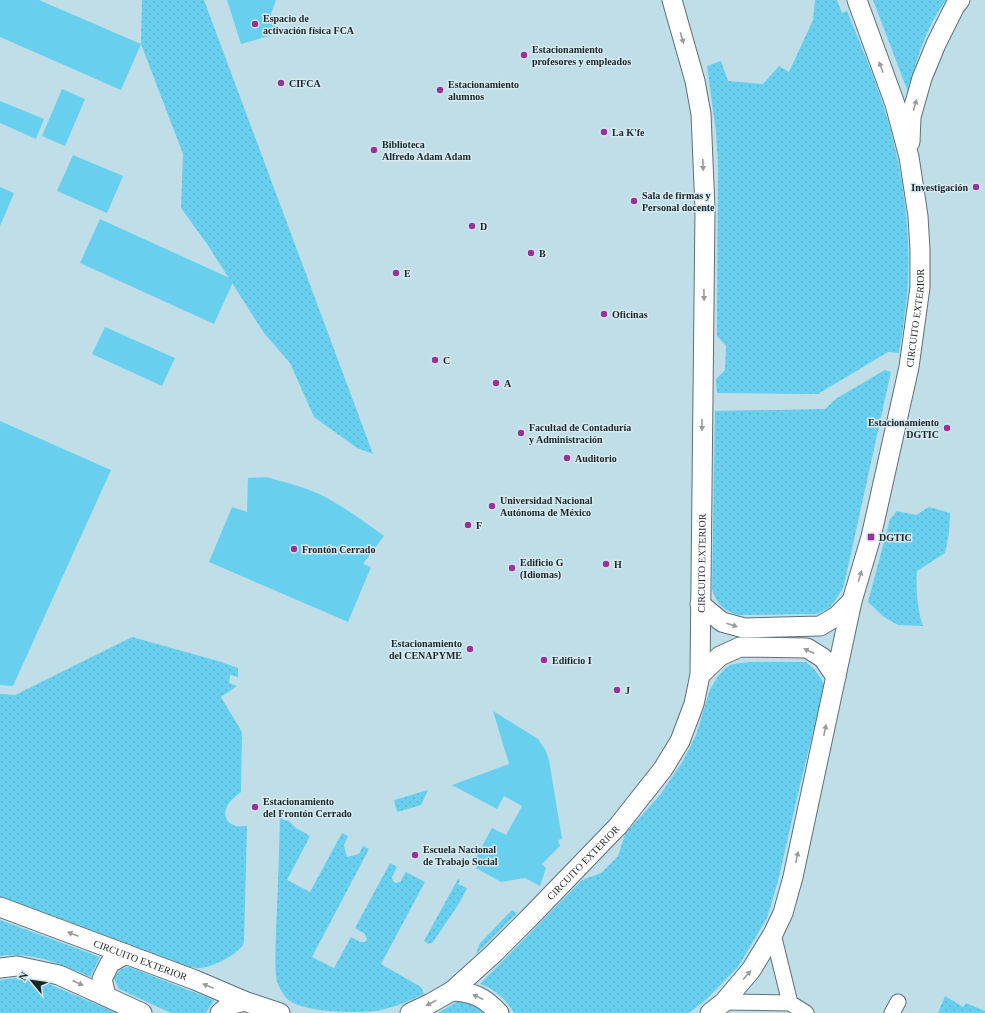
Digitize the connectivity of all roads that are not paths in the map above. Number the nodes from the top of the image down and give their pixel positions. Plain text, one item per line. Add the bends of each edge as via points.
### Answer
1 (672, 0) edge
2 (857, 0) edge
3 (960, 0) edge
4 (909, 158) junction
5 (852, 601) junction
6 (700, 604) junction
7 (700, 675) junction
8 (836, 677) junction
9 (0, 906) edge
10 (772, 934) junction
11 (126, 954) junction
12 (0, 968) edge
13 (452, 991) junction
14 (106, 996) junction
15 (244, 1001) junction
16 (790, 1003) junction
17 (717, 1007) edge
18 (142, 1013) edge
19 (220, 1013) edge
20 (280, 1013) edge
21 (410, 1013) edge
22 (499, 1013) edge
23 (806, 1013) edge

1 -> 6 street, CIRCUITO EXTERIOR via 695,81 700,114 704,209
4 -> 2 street, CIRCUITO EXTERIOR via 895,104
4 -> 3 street via 911,117 922,78 936,44
5 -> 4 street, CIRCUITO EXTERIOR via 871,536 909,367 920,287 918,216
6 -> 5 street via 722,622 744,628 820,626 837,616
5 - 8 street, CIRCUITO EXTERIOR
6 - 7 street, CIRCUITO EXTERIOR
8 -> 7 street via 822,658 807,648 740,647 720,656
7 - 13 street, CIRCUITO EXTERIOR via 694,704 680,741 645,793 575,871 492,955
10 -> 8 street, CIRCUITO EXTERIOR via 783,913 793,877
11 -> 9 street, CIRCUITO EXTERIOR
10 - 16 street
17 -> 10 street, CIRCUITO EXTERIOR via 751,970
11 - 14 street via 110,963 102,978
15 -> 11 street, CIRCUITO EXTERIOR
12 -> 14 street via 17,966 59,975
13 -> 21 street, CIRCUITO EXTERIOR
22 -> 13 street via 478,996
14 - 18 street
15 - 19 street via 230,1005
15 - 20 street, CIRCUITO EXTERIOR
16 - 17 street
16 - 23 street

